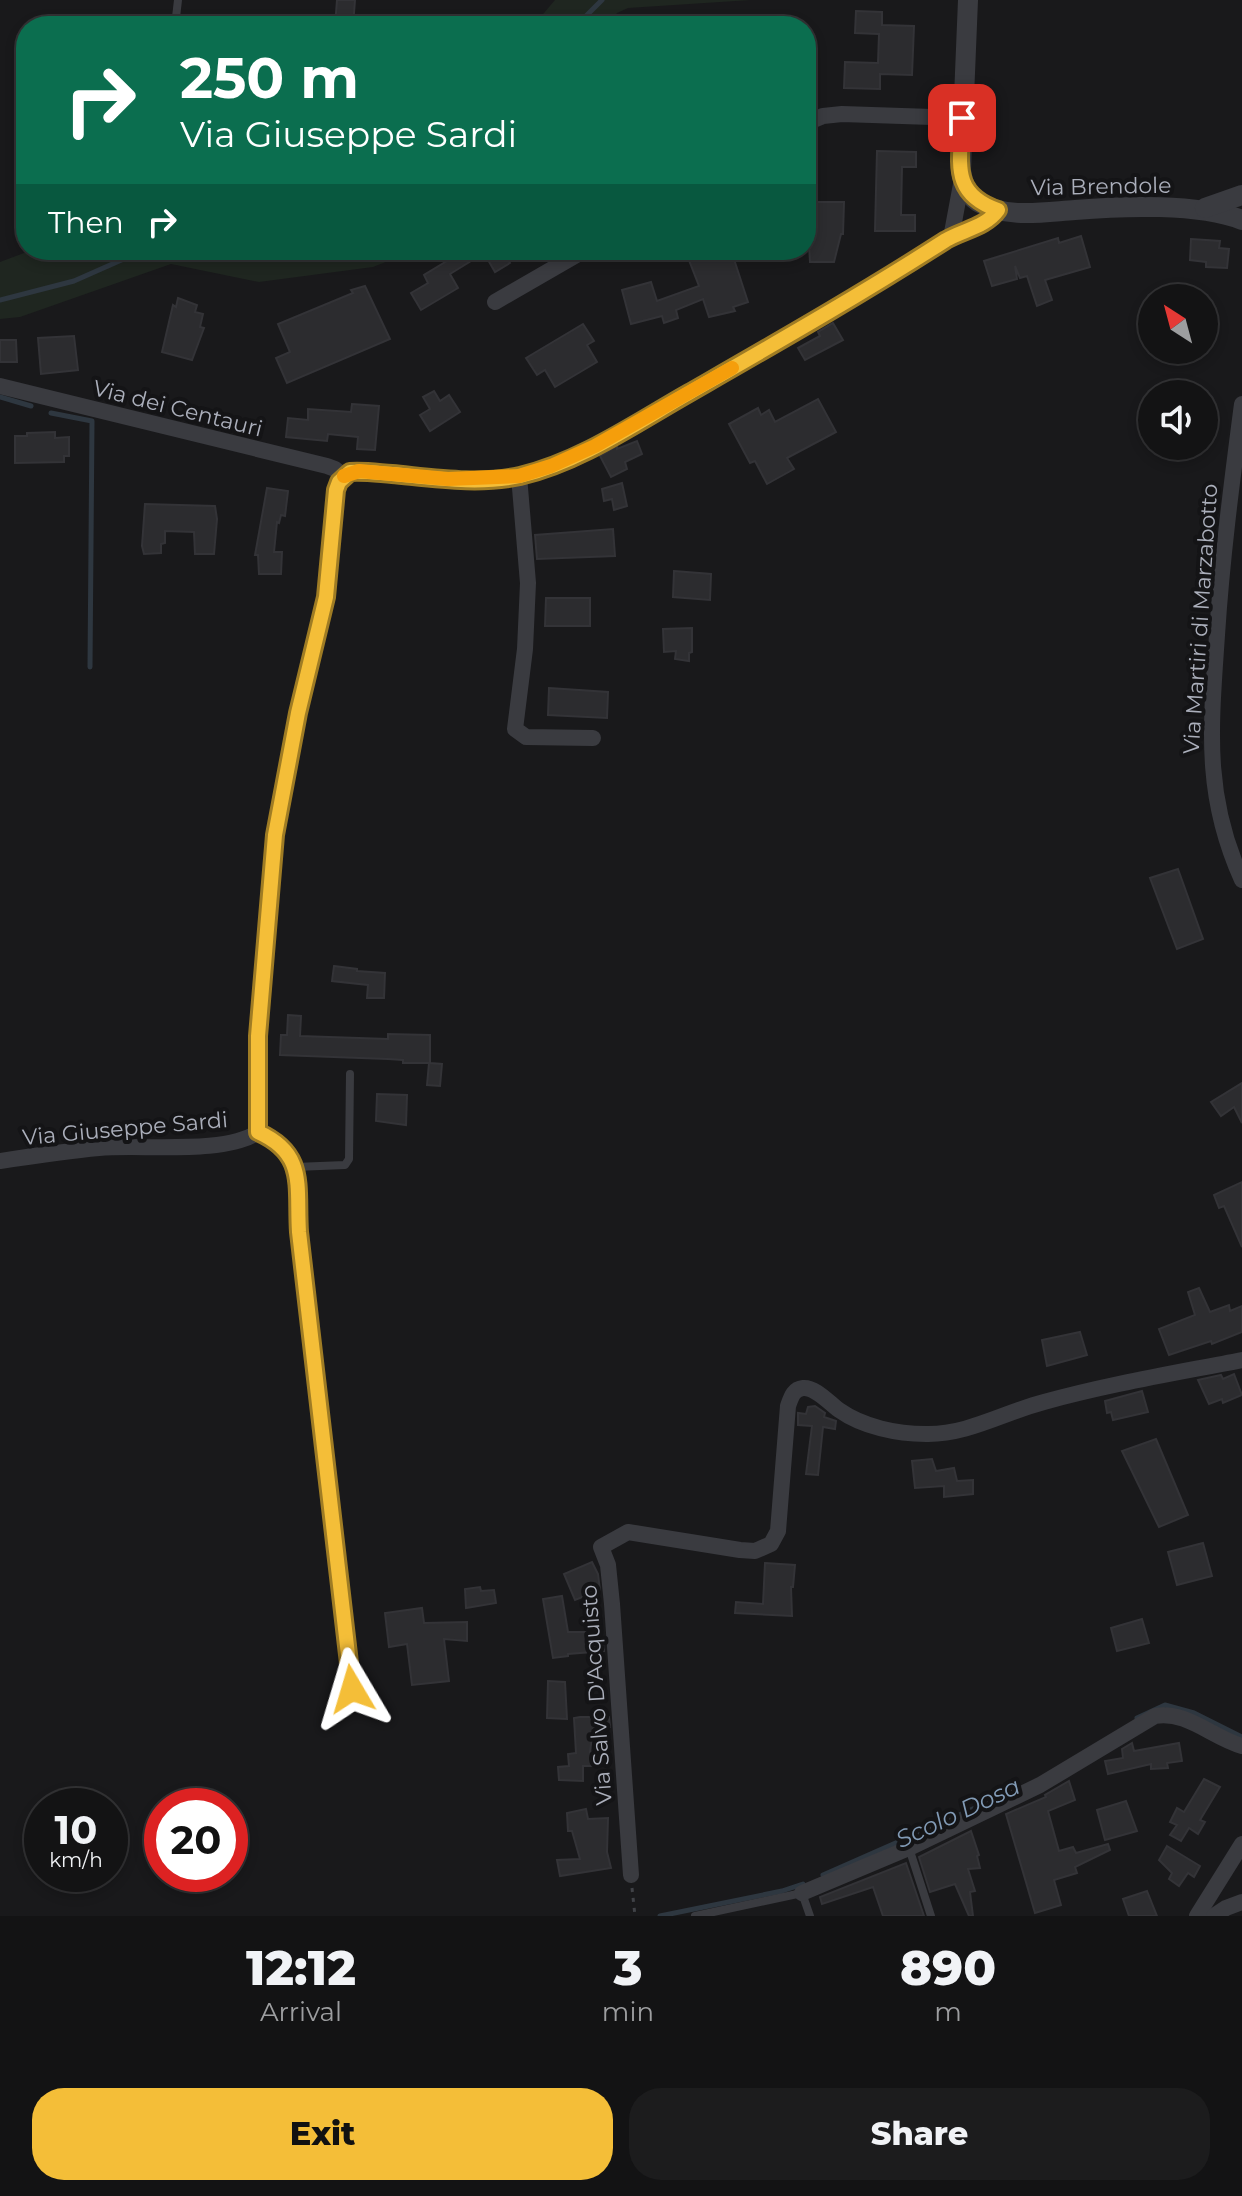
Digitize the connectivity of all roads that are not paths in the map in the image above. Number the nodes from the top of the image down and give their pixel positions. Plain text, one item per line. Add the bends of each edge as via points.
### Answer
1 (968, 0) edge
2 (962, 118) junction
3 (816, 119) edge
4 (962, 179) junction
5 (1242, 195) edge
6 (1204, 208) junction
7 (998, 210) junction
8 (1242, 220) edge
9 (951, 238) junction
10 (568, 260) edge
11 (495, 302) dead end
12 (0, 386) edge
13 (1242, 404) edge
14 (344, 476) junction
15 (519, 476) junction
16 (593, 738) dead end
17 (1242, 880) edge
18 (350, 1074) dead end
19 (258, 1132) junction
20 (0, 1161) edge
21 (295, 1167) junction
22 (1242, 1360) edge
23 (352, 1689) dead end
24 (1242, 1746) edge
25 (1242, 1844) edge
26 (909, 1848) junction
27 (631, 1875) road end
28 (1213, 1891) junction
29 (802, 1893) junction
30 (1242, 1902) edge
31 (1218, 1913) edge
32 (695, 1916) edge
33 (810, 1916) edge
34 (931, 1916) edge
35 (1197, 1916) edge

1 - 2 street
2 - 3 street via 842,114
2 - 4 street
4 - 7 street via 974,200
4 - 9 street
5 - 6 street, Via Brendole
6 - 7 street, Via Brendole
6 - 8 street, Via Brendole
7 - 9 street
9 - 15 street via 595,446
10 - 11 street
12 - 14 street, Via dei Centauri via 327,466
13 - 17 street, Via Martiri di Marzabotto via 1223,549 1210,735 1216,800
14 - 15 street via 359,471 448,479
14 - 19 street, Via Giuseppe Sardi via 334,500 322,621 275,835 258,1036
15 - 16 street via 528,583 515,729 526,737
18 - 21 lane via 349,1159 345,1165
19 - 20 street, Via Giuseppe Sardi via 248,1140 209,1145 100,1148
19 - 21 lane via 286,1150
21 - 23 lane
22 - 27 street, Via Salvo D'Acquisto via 1083,1391 954,1432 926,1434 876,1427 799,1389 788,1406 778,1531 771,1544 740,1550 628,1532 601,1547 612,1604
24 - 26 street via 1168,1713 1155,1716 1040,1785
25 - 28 street
26 - 29 street
26 - 34 lane
28 - 31 street
28 - 35 street
29 - 32 lane
29 - 33 lane
30 - 31 street

